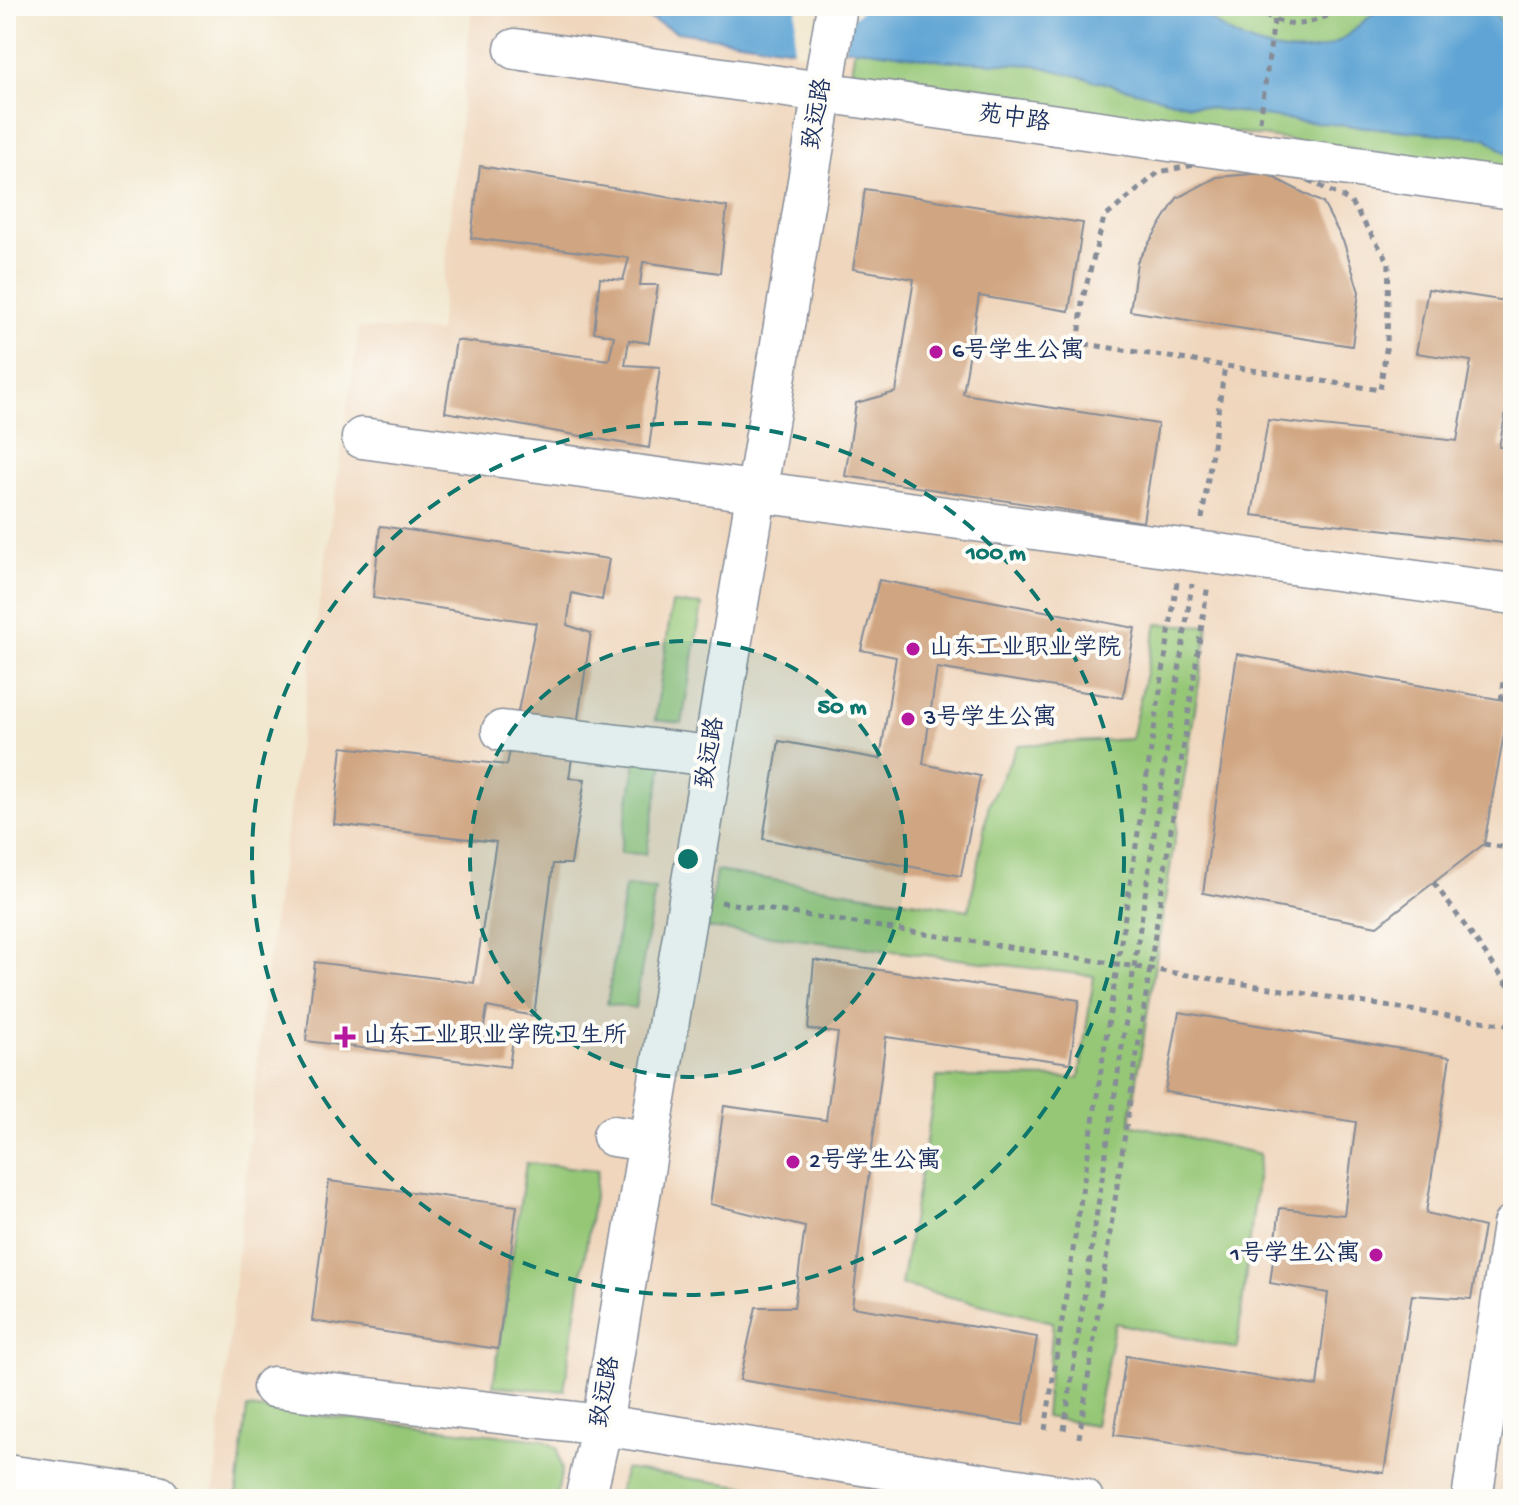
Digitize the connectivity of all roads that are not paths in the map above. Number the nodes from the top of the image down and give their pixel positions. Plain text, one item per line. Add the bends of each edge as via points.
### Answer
1 (837, 6) edge
2 (515, 49) dead end
3 (822, 94) junction
4 (1513, 189) edge
5 (362, 438) dead end
6 (754, 492) junction
7 (1513, 594) edge
8 (502, 731) dead end
9 (711, 756) junction
10 (1513, 1225) edge
11 (273, 1387) dead end
12 (602, 1425) junction
13 (6, 1475) edge
14 (159, 1496) dead end
15 (585, 1499) edge
16 (1083, 1499) edge
17 (1472, 1499) edge

1 - 3 street, 致远路
2 - 3 street, 苑中路
3 - 4 street, 苑中路 via 1257,138
3 - 6 street, 致远路
5 - 6 street
6 - 7 street
6 - 9 street, 致远路
8 - 9 street
9 - 12 street, 致远路 via 688,897 630,1138
10 - 17 street
11 - 12 street
12 - 15 street, 致远路
12 - 16 street
13 - 14 street

